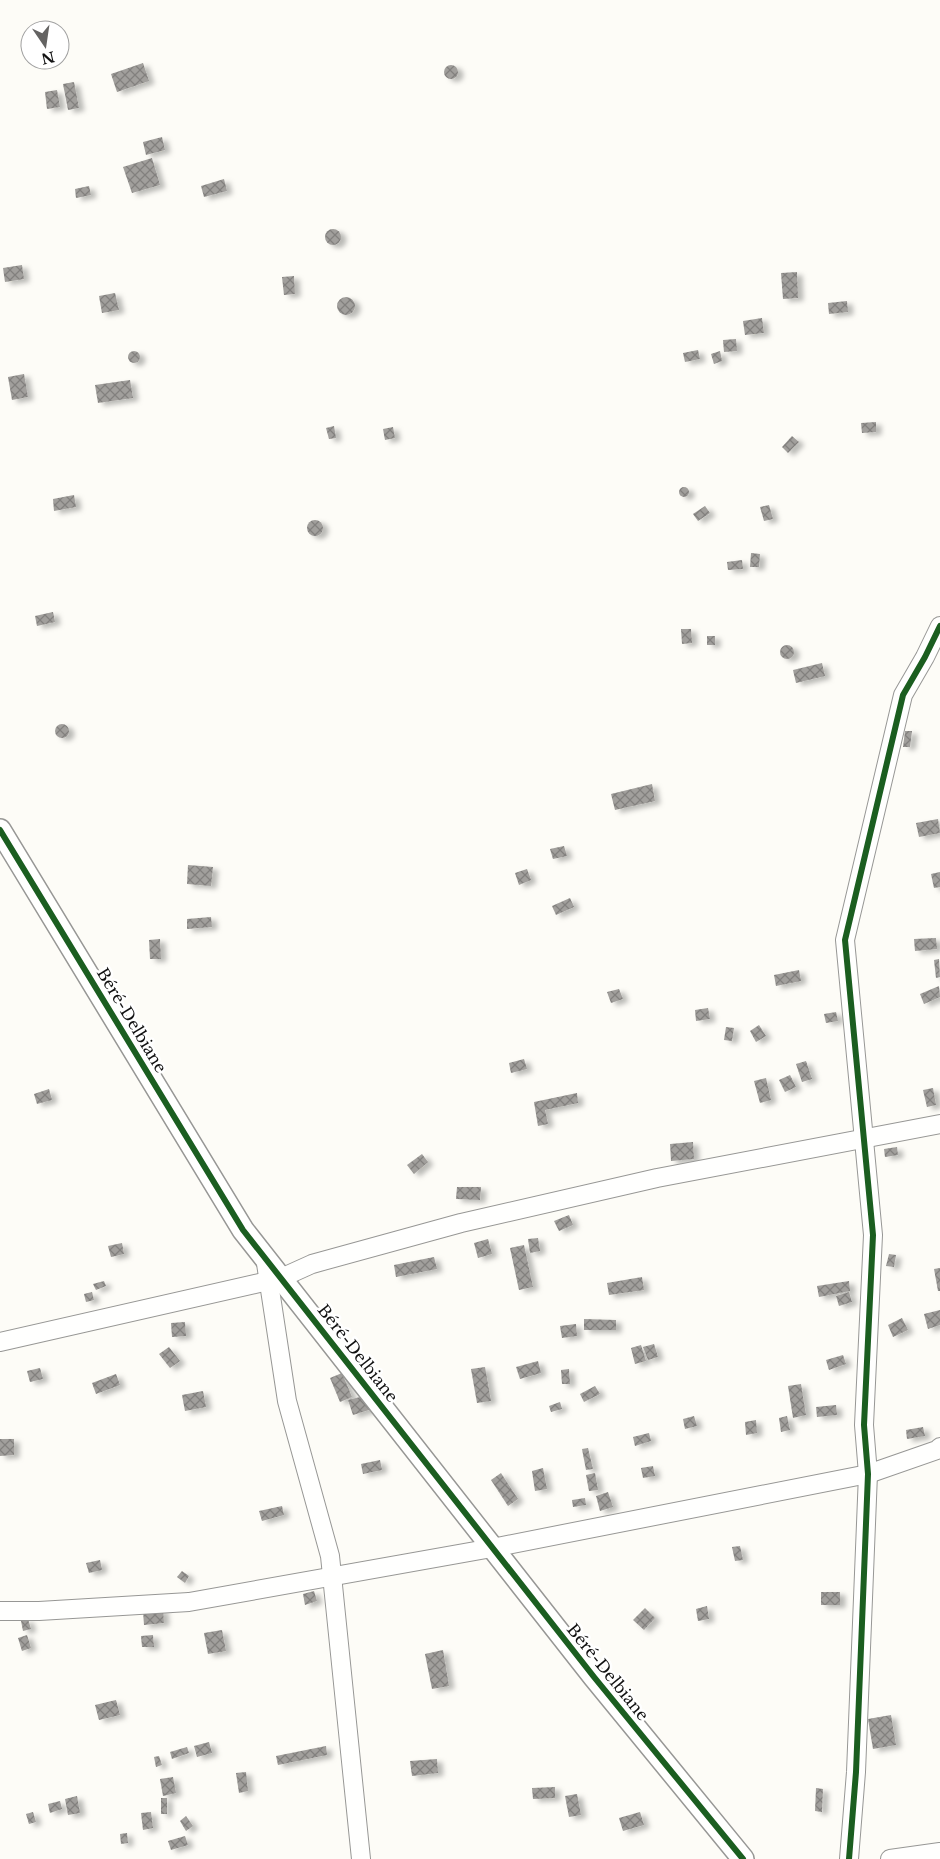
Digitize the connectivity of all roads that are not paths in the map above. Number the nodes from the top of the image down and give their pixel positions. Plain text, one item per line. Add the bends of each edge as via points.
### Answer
1 (940, 626) edge
2 (0, 830) edge
3 (940, 1124) edge
4 (864, 1138) junction
5 (275, 1279) junction
6 (0, 1342) edge
7 (940, 1448) edge
8 (868, 1474) junction
9 (492, 1548) junction
10 (332, 1577) junction
11 (0, 1610) edge
12 (940, 1852) edge
13 (361, 1859) edge
14 (743, 1859) edge
15 (849, 1859) edge
16 (890, 1859) edge

1 - 4 street via 903,695 845,940
2 - 5 street, Béré-Delbiane via 244,1230 265,1257
3 - 4 street
4 - 5 street via 657,1178 461,1223 312,1264
4 - 8 street via 873,1235 864,1425
5 - 6 street
5 - 9 street, Béré-Delbiane
5 - 10 street via 287,1401 330,1556
7 - 8 street
8 - 9 street
8 - 15 street via 856,1772
9 - 10 street
9 - 14 street, Béré-Delbiane
10 - 11 street via 189,1602 39,1611
10 - 13 street
12 - 16 street

